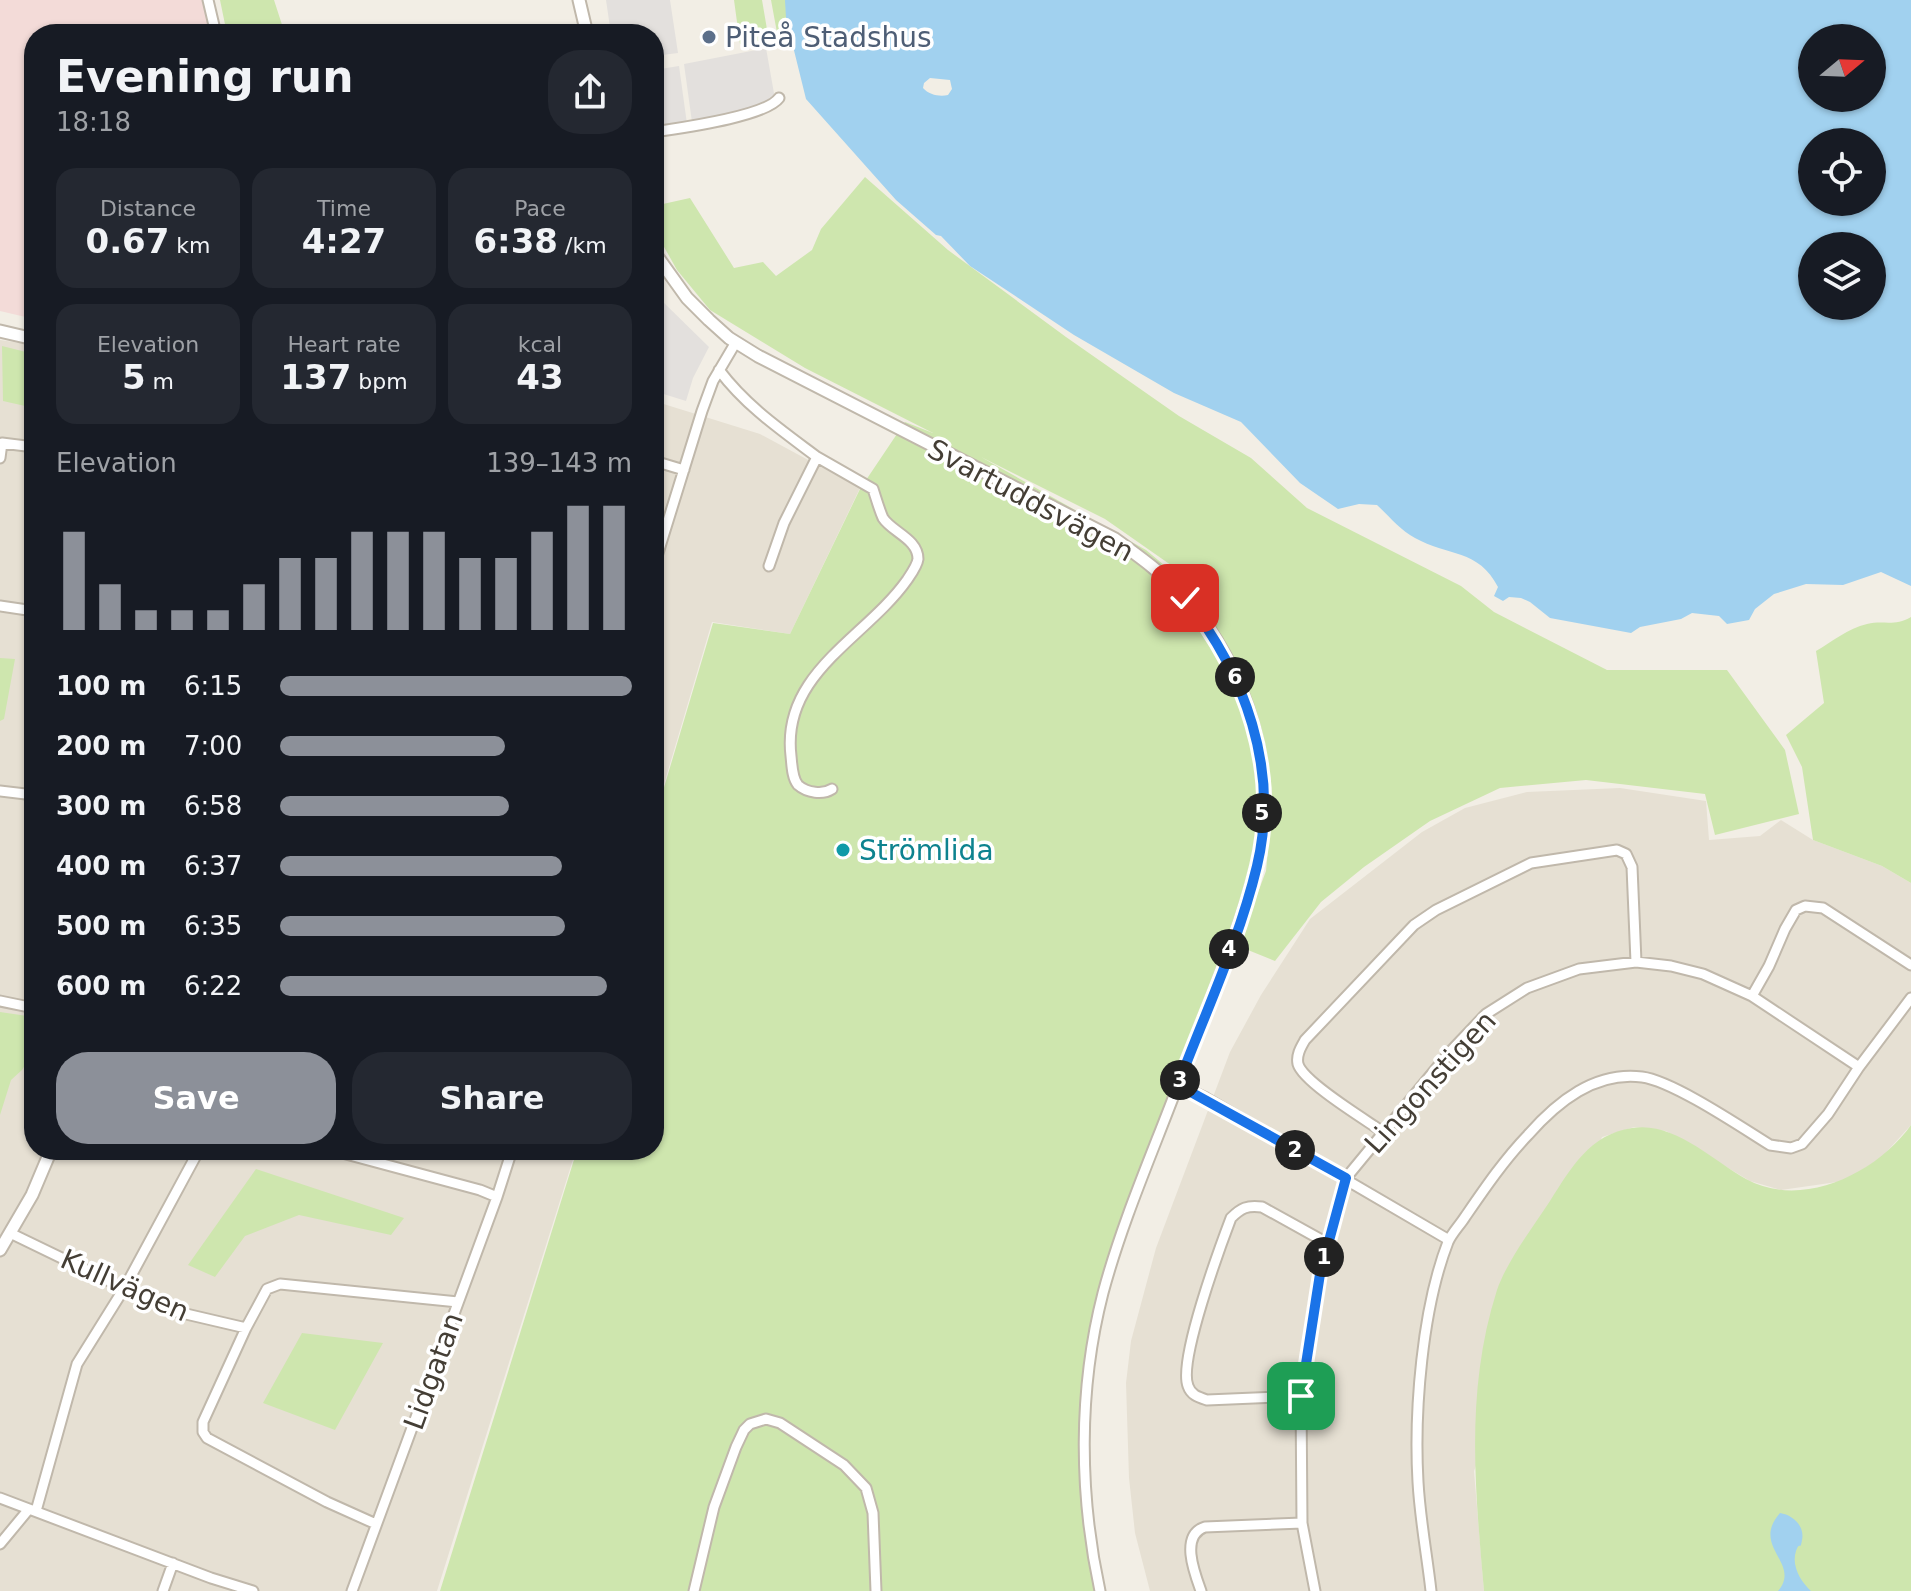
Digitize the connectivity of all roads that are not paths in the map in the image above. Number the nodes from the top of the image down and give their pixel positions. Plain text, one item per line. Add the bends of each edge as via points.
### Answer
1 (208, 0) edge
2 (579, 0) edge
3 (214, 24) edge
4 (585, 24) edge
5 (779, 98) dead end
6 (664, 130) edge
7 (664, 266) edge
8 (0, 331) edge
9 (24, 337) edge
10 (736, 342) junction
11 (719, 370) junction
12 (24, 446) edge
13 (817, 457) junction
14 (0, 458) edge
15 (664, 464) edge
16 (684, 470) junction
17 (664, 534) edge
18 (769, 566) dead end
19 (0, 606) edge
20 (24, 610) edge
21 (832, 789) dead end
22 (0, 791) edge
23 (24, 794) edge
24 (1636, 962) junction
25 (1911, 965) edge
26 (1752, 996) junction
27 (1911, 998) edge
28 (0, 1001) edge
29 (24, 1006) edge
30 (1859, 1067) junction
31 (1178, 1085) junction
32 (1383, 1132) junction
33 (47, 1160) edge
34 (194, 1160) edge
35 (368, 1160) edge
36 (509, 1160) edge
37 (1346, 1178) junction
38 (497, 1197) junction
39 (10, 1233) junction
40 (1449, 1240) junction
41 (1327, 1243) junction
42 (0, 1250) edge
43 (125, 1287) junction
44 (458, 1302) junction
45 (246, 1328) junction
46 (1301, 1396) junction
47 (0, 1498) edge
48 (32, 1510) junction
49 (1302, 1523) junction
50 (376, 1524) junction
51 (0, 1544) edge
52 (173, 1563) junction
53 (163, 1591) edge
54 (253, 1591) edge
55 (352, 1591) edge
56 (694, 1591) edge
57 (876, 1591) edge
58 (1100, 1591) edge
59 (1201, 1591) edge
60 (1315, 1591) edge
61 (1431, 1591) edge

1 - 3 street
2 - 4 street
5 - 6 street via 770,106 725,119
7 - 10 street, Svartuddsvägen via 687,298
8 - 9 street
10 - 11 street
10 - 31 street, Svartuddsvägen via 1115,539 1166,578 1207,625 1238,683 1258,745 1262,819 1257,864 1243,913
11 - 13 street via 759,413
11 - 16 street
12 - 14 street via 2,443
13 - 18 street
13 - 21 street via 873,489 883,517 908,540 918,559 901,588 824,664 799,700 790,746 794,778 814,792
15 - 16 street
16 - 17 street
19 - 20 street
22 - 23 street
24 - 26 street, Lingonstigen via 1703,974
24 - 32 street, Lingonstigen via 1579,969 1505,1000 1449,1053
24 - 32 street via 1632,867 1626,854 1617,850 1531,863 1436,910 1414,925 1305,1040 1297,1057 1298,1067 1311,1080
25 - 26 street via 1823,908 1805,906 1796,910
26 - 30 street, Lingonstigen
27 - 30 street
28 - 29 street
30 - 40 street via 1828,1114 1802,1144 1791,1148 1770,1145 1663,1083 1622,1076 1599,1080 1544,1116
31 - 37 street
31 - 58 street, Svartuddsvägen via 1114,1256 1091,1355 1084,1468
32 - 37 street, Lingonstigen
33 - 39 street
34 - 43 street
35 - 38 street
36 - 38 street, Lidgatan
37 - 40 street
37 - 41 street, Lingonstigen
38 - 44 street, Lidgatan
39 - 42 street
39 - 43 street, Kullvägen
40 - 61 street via 1426,1333 1418,1413 1419,1494
41 - 46 street, Lingonstigen
41 - 46 street via 1262,1207 1241,1209 1231,1218 1203,1294 1187,1369 1188,1389 1207,1400
43 - 45 street, Kullvägen via 169,1310
43 - 48 street via 77,1364
44 - 45 street via 280,1284 267,1289
44 - 50 street, Lidgatan
45 - 50 street via 203,1432
46 - 49 street, Lingonstigen
47 - 48 street
48 - 51 street
48 - 52 street
49 - 59 street via 1196,1530 1190,1547
49 - 60 street, Lingonstigen
50 - 55 street, Lidgatan
52 - 53 street
52 - 54 street
56 - 57 street via 714,1507 736,1447 750,1424 766,1419 853,1471 866,1488 873,1513

